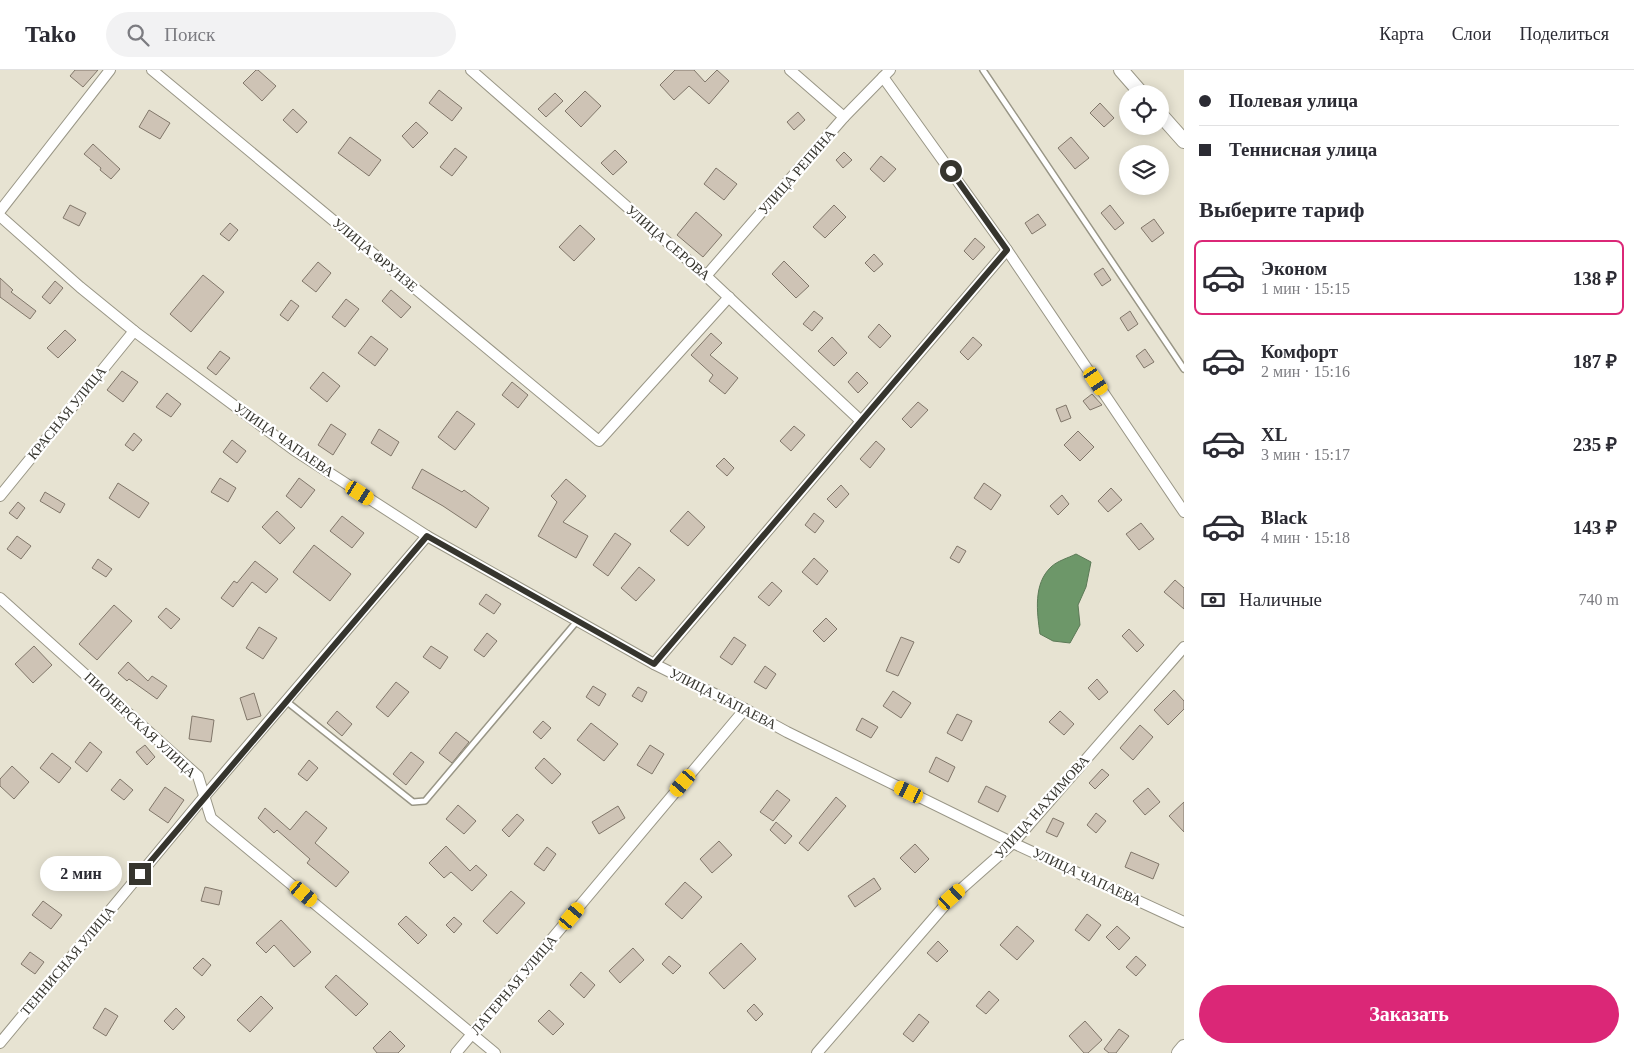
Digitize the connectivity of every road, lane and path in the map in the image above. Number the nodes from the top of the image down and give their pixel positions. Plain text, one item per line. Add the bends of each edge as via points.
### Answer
1 (110, 70) edge
2 (152, 70) edge
3 (471, 70) edge
4 (790, 70) edge
5 (983, 70) edge
6 (1121, 70) edge
7 (886, 73) edge
8 (1134, 85) edge
9 (838, 124) junction
10 (1169, 124) edge
11 (1184, 142) edge
12 (0, 211) edge
13 (0, 216) edge
14 (1007, 250) junction
15 (706, 276) junction
16 (730, 297) junction
17 (134, 331) junction
18 (1184, 369) edge
19 (861, 421) junction
20 (1, 491) edge
21 (1184, 512) edge
22 (427, 536) junction
23 (0, 598) edge
24 (578, 620) junction
25 (1184, 647) edge
26 (654, 664) junction
27 (286, 701) junction
28 (745, 709) junction
29 (204, 797) junction
30 (1013, 843) junction
31 (1184, 922) edge
32 (474, 1034) junction
33 (0, 1043) edge
34 (1184, 1047) edge
35 (456, 1053) edge
36 (495, 1053) edge
37 (818, 1053) edge
38 (1179, 1053) edge

1 - 12 street
2 - 16 street, УЛИЦА ФРУНЗЕ via 599,441
3 - 15 street, УЛИЦА СЕРОВА
4 - 9 street
5 - 18 lane
6 - 8 street
7 - 9 street, УЛИЦА РЕПИНА
7 - 14 street
9 - 15 street, УЛИЦА РЕПИНА
10 - 11 street
13 - 17 street, УЛИЦА ЧАПАЕВА
14 - 19 street
14 - 21 street
15 - 16 street, УЛИЦА СЕРОВА
16 - 19 street, УЛИЦА СЕРОВА
17 - 20 street, КРАСНАЯ УЛИЦА
17 - 22 street, УЛИЦА ЧАПАЕВА via 294,450
19 - 26 street
22 - 24 street, УЛИЦА ЧАПАЕВА
22 - 27 street, ТЕННИСНАЯ УЛИЦА
23 - 29 street, ПИОНЕРСКАЯ УЛИЦА via 198,776
24 - 26 street, УЛИЦА ЧАПАЕВА
24 - 27 lane via 425,801 413,802
25 - 30 street, УЛИЦА НАХИМОВА
26 - 28 street, УЛИЦА ЧАПАЕВА
27 - 29 street, ТЕННИСНАЯ УЛИЦА
28 - 30 street, УЛИЦА ЧАПАЕВА
28 - 32 street, ЛАГЕРНАЯ УЛИЦА
29 - 32 street, ПИОНЕРСКАЯ УЛИЦА via 211,818
29 - 33 street, ТЕННИСНАЯ УЛИЦА
30 - 31 street, УЛИЦА ЧАПАЕВА
30 - 37 street, УЛИЦА НАХИМОВА via 952,897
32 - 35 street, ЛАГЕРНАЯ УЛИЦА
32 - 36 street, ПИОНЕРСКАЯ УЛИЦА
34 - 38 street

